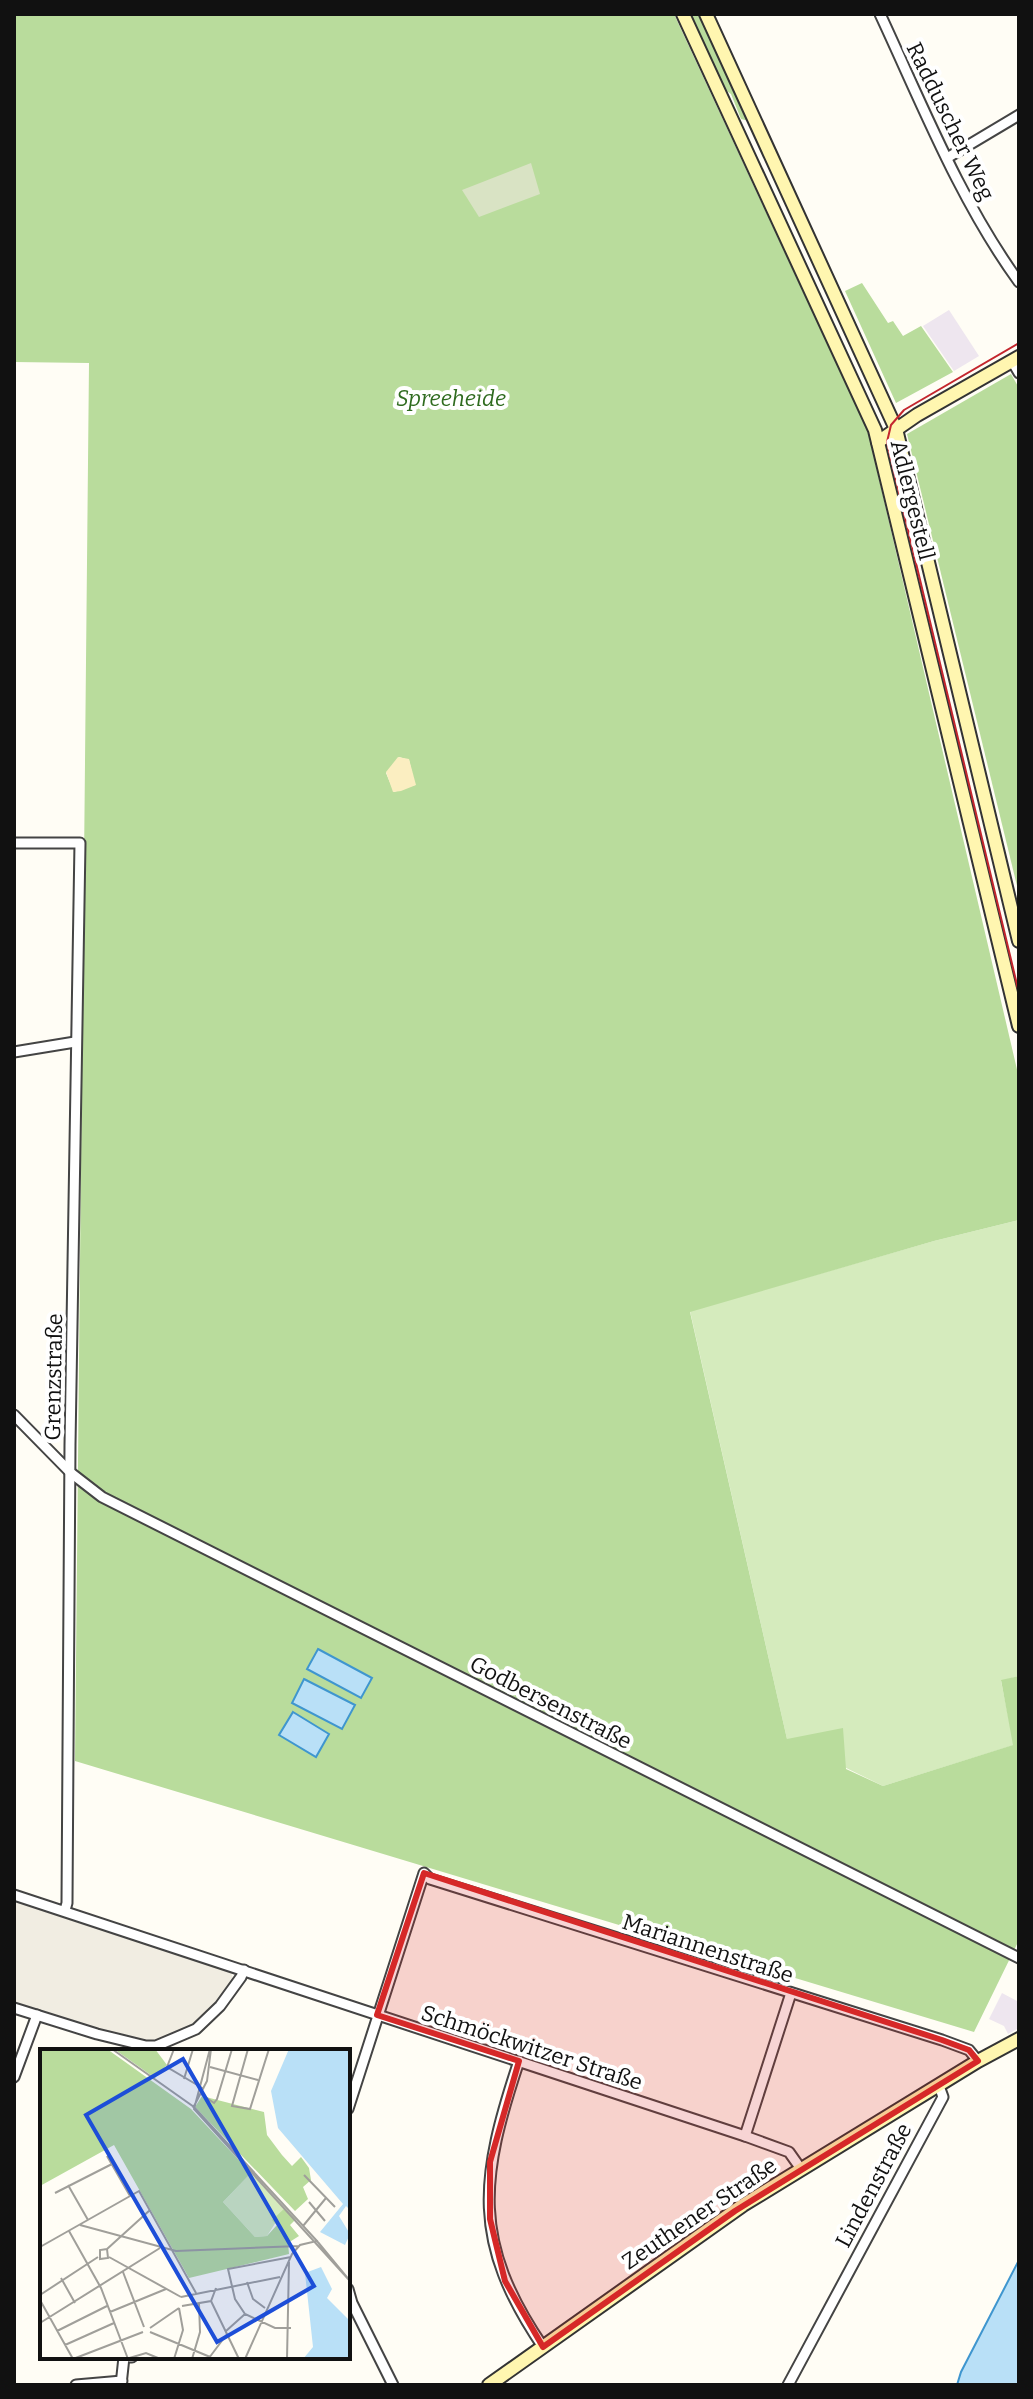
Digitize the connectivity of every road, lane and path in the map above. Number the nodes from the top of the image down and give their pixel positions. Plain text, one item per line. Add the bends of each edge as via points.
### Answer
1 (683, 14) edge
2 (706, 14) edge
3 (880, 14) edge
4 (1019, 115) edge
5 (757, 127) junction
6 (739, 135) junction
7 (947, 158) junction
8 (1019, 282) edge
9 (1015, 359) edge
10 (1019, 373) edge
11 (896, 429) junction
12 (878, 442) junction
13 (14, 843) edge
14 (1019, 941) edge
15 (1019, 1026) edge
16 (75, 1042) junction
17 (14, 1052) edge
18 (14, 1415) edge
19 (71, 1473) junction
20 (14, 1895) edge
21 (65, 1910) junction
22 (1019, 1958) edge
23 (244, 1970) junction
24 (791, 1993) junction
25 (14, 2008) edge
26 (37, 2015) junction
27 (375, 2020) junction
28 (1019, 2039) edge
29 (146, 2049) edge
30 (519, 2061) junction
31 (978, 2061) junction
32 (14, 2077) edge
33 (939, 2086) junction
34 (350, 2102) edge
35 (745, 2136) junction
36 (801, 2169) junction
37 (350, 2304) edge
38 (543, 2347) junction
39 (124, 2359) edge
40 (122, 2383) edge
41 (76, 2385) edge
42 (393, 2385) edge
43 (489, 2385) edge
44 (788, 2385) edge

1 - 6 main road, Adlergestell
2 - 5 main road, Adlergestell
3 - 7 street, Radduscher Weg
4 - 7 street
5 - 6 main road
5 - 11 main road, Adlergestell
6 - 12 main road, Adlergestell
7 - 8 street, Radduscher Weg via 995,249
9 - 10 street
9 - 11 main road
11 - 12 main road
11 - 14 main road, Adlergestell
12 - 15 main road, Adlergestell
13 - 16 street, Grenzstraße via 80,843
16 - 17 street
16 - 19 street, Grenzstraße
18 - 19 street, Godbersenstraße
19 - 21 street, Grenzstraße
19 - 22 street, Godbersenstraße via 116,1504
20 - 21 street, Schmöckwitzer Straße
21 - 23 street, Schmöckwitzer Straße
23 - 27 street, Schmöckwitzer Straße
23 - 29 street via 220,2006 196,2029
24 - 27 street, Mariannenstraße via 424,1873
24 - 31 street, Mariannenstraße via 969,2050
24 - 35 street
25 - 26 street
26 - 29 street
26 - 32 street
27 - 30 street, Schmöckwitzer Straße
27 - 34 street
28 - 31 main road
30 - 35 street, Schmöckwitzer Straße
30 - 38 street via 490,2162 490,2219 505,2281
31 - 33 main road
33 - 36 main road, Zeuthener Straße
33 - 44 street, Lindenstraße via 943,2097
35 - 36 street, Schmöckwitzer Straße via 789,2152
36 - 38 main road, Zeuthener Straße via 708,2228
37 - 42 street
38 - 43 main road, Zeuthener Straße
39 - 40 street
40 - 41 street

